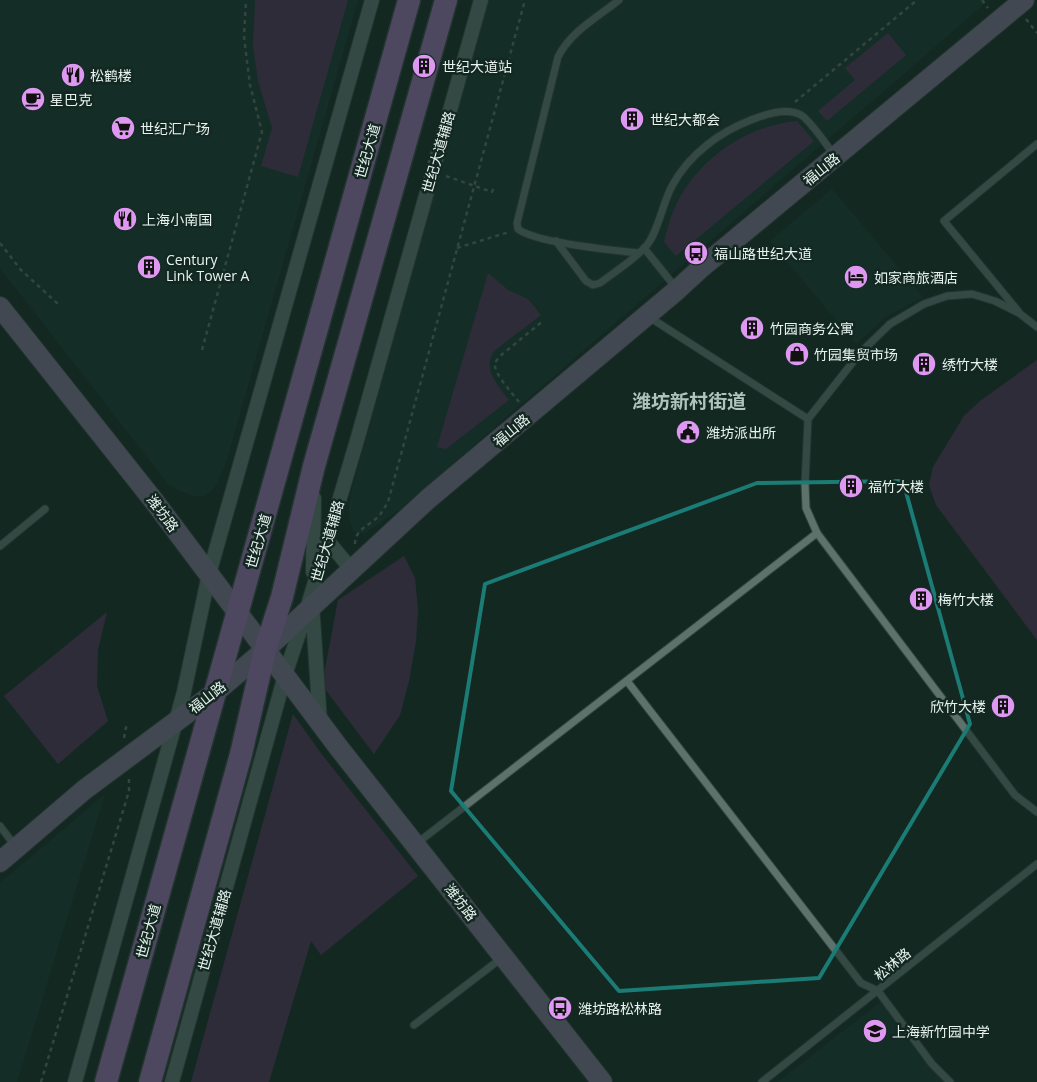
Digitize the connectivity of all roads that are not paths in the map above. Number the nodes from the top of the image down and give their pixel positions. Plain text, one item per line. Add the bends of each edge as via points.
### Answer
1 (372, 0) edge
2 (409, 0) edge
3 (446, 0) edge
4 (481, 0) edge
5 (620, 0) edge
6 (1024, 0) edge
7 (1037, 144) edge
8 (836, 157) junction
9 (556, 241) junction
10 (644, 248) junction
11 (638, 253) junction
12 (677, 290) junction
13 (0, 308) edge
14 (1019, 313) junction
15 (646, 316) junction
16 (1037, 327) edge
17 (808, 419) junction
18 (314, 466) junction
19 (44, 509) dead end
20 (817, 533) junction
21 (327, 540) junction
22 (0, 546) edge
23 (351, 569) junction
24 (209, 574) junction
25 (310, 603) junction
26 (237, 612) junction
27 (265, 650) junction
28 (285, 676) junction
29 (627, 681) junction
30 (213, 694) junction
31 (176, 721) junction
32 (320, 722) junction
33 (1037, 812) edge
34 (0, 826) edge
35 (416, 844) junction
36 (16, 848) junction
37 (0, 862) edge
38 (1037, 864) edge
39 (503, 957) junction
40 (878, 991) junction
41 (414, 1026) dead end
42 (75, 1082) edge
43 (106, 1082) edge
44 (150, 1082) edge
45 (172, 1082) edge
46 (602, 1082) edge
47 (762, 1082) edge
48 (950, 1082) edge

1 - 24 street
2 - 26 main road, 世纪大道
3 - 18 main road
4 - 21 street, 世纪大道辅路
5 - 9 lane via 573,36 558,56 517,223 524,234
6 - 8 street, 福山路
7 - 14 lane via 944,221
8 - 10 lane via 802,116 771,114 738,126 706,145 681,172
8 - 12 street, 福山路
9 - 11 lane
9 - 11 lane via 586,281 593,285
10 - 11 lane
10 - 12 lane
12 - 15 street, 福山路
13 - 24 street, 潍坊路
14 - 16 lane
14 - 17 lane via 996,301 972,294 946,296 924,304 890,324 860,353
15 - 17 lane
15 - 23 street, 福山路 via 428,499
17 - 20 lane via 804,484 806,508
18 - 25 street
18 - 27 main road via 282,596
19 - 22 lane
20 - 29 lane
20 - 33 lane via 1015,795
21 - 23 street
21 - 25 street, 世纪大道辅路
23 - 25 street, 福山路
24 - 26 street, 潍坊路
24 - 31 street
25 - 27 street, 福山路
25 - 28 street, 世纪大道辅路
25 - 32 street
26 - 27 street, 潍坊路
26 - 30 main road, 世纪大道
27 - 28 street, 潍坊路
27 - 30 street, 福山路
27 - 44 main road via 241,754
28 - 32 street, 潍坊路
28 - 45 street, 世纪大道辅路
29 - 35 lane
29 - 40 lane via 861,983
30 - 31 street, 福山路
30 - 43 main road, 世纪大道
31 - 36 street, 福山路 via 84,790
31 - 42 street
32 - 35 street, 潍坊路
34 - 36 lane
35 - 39 street, 潍坊路
36 - 37 street, 福山路
38 - 40 lane, 松林路
39 - 41 lane
39 - 46 street, 潍坊路
40 - 47 lane, 松林路
40 - 48 lane via 932,1064

